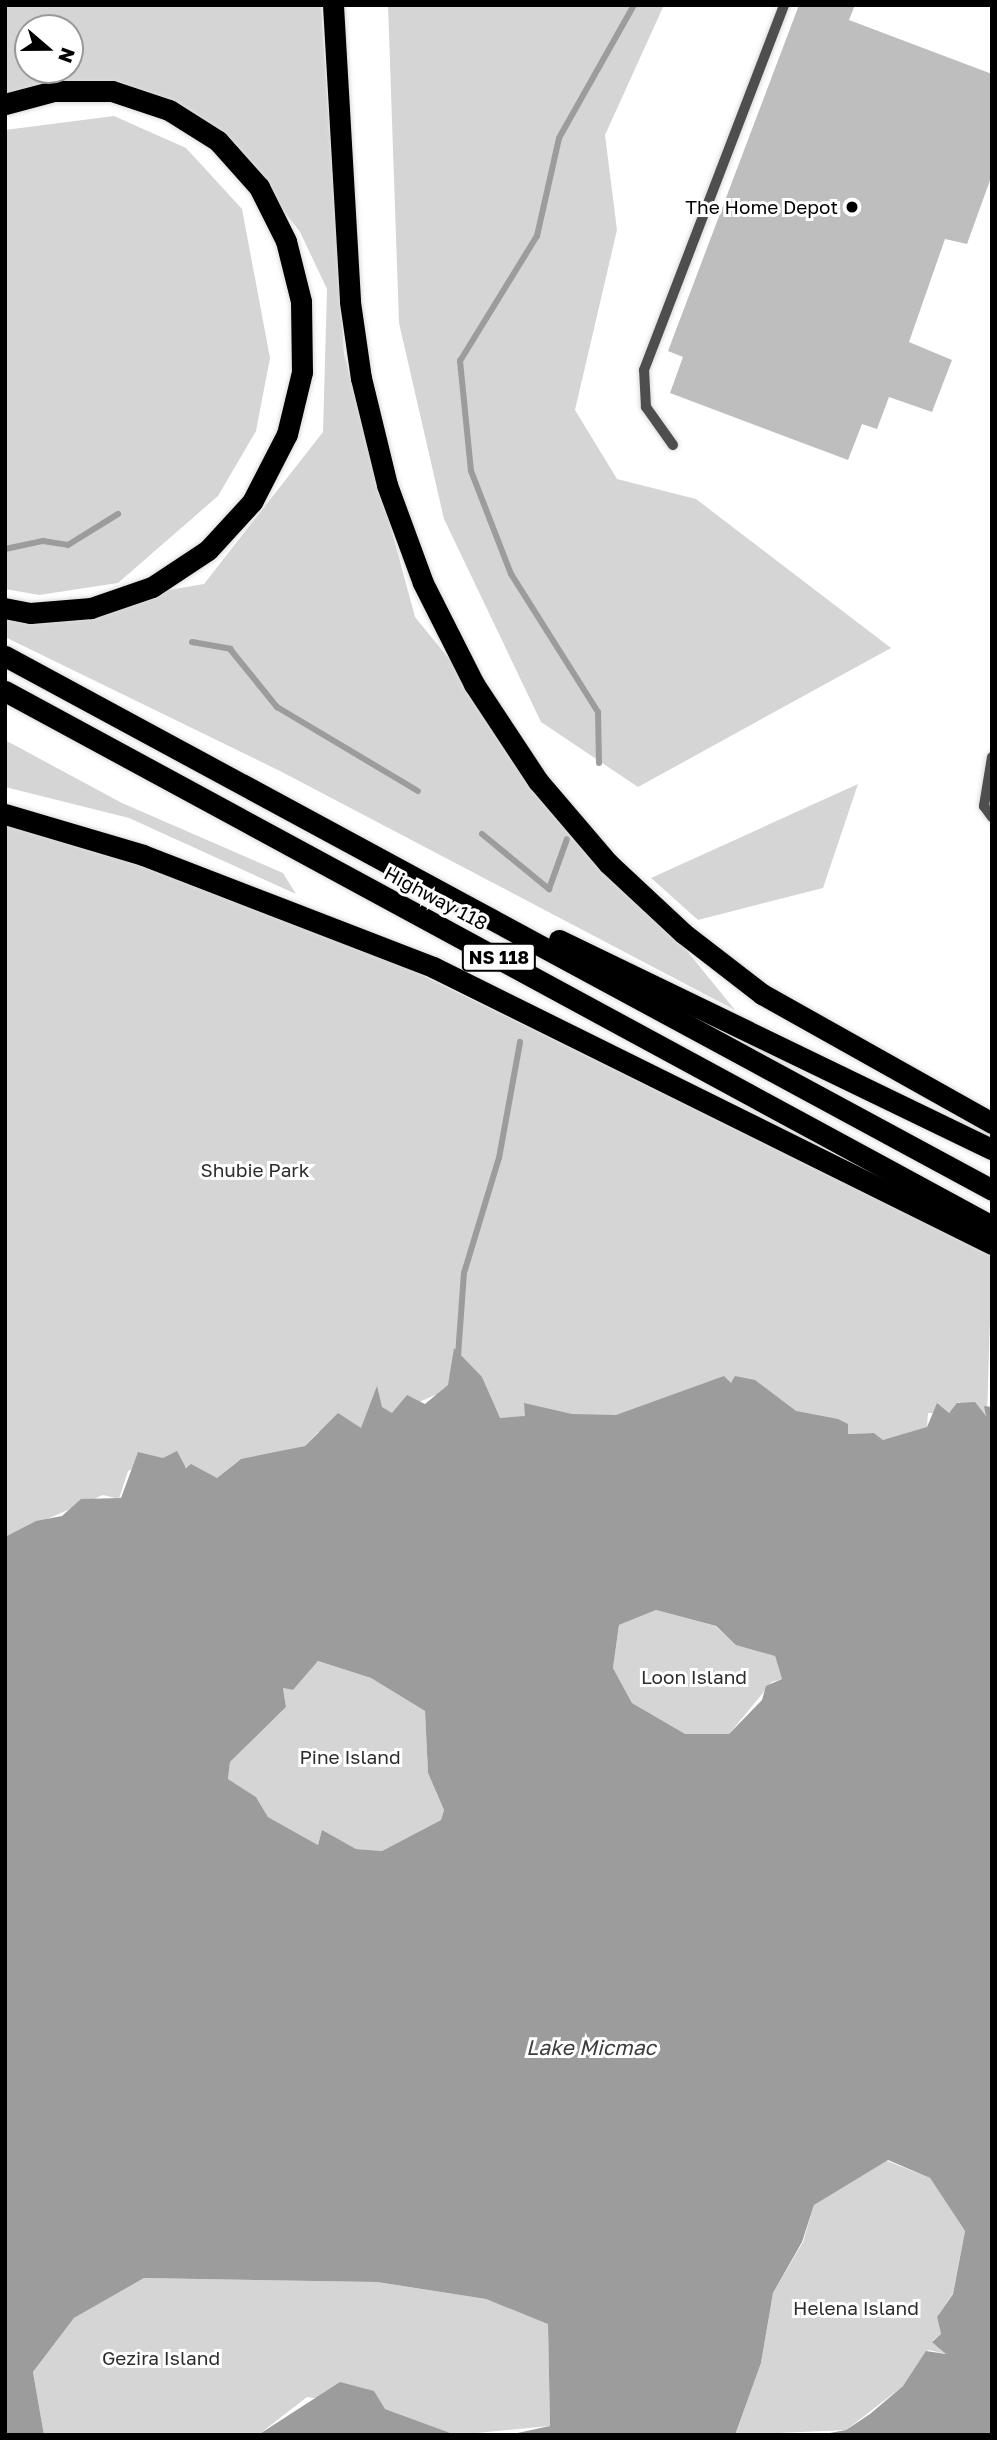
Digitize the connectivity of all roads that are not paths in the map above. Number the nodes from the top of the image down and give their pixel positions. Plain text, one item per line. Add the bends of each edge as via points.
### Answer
1 (333, 5) edge
2 (784, 5) edge
3 (5, 104) edge
4 (673, 445) dead end
5 (5, 608) edge
6 (5, 656) edge
7 (5, 691) edge
8 (128, 724) junction
9 (992, 757) edge
10 (5, 814) edge
11 (992, 817) edge
12 (992, 1123) edge
13 (992, 1149) edge
14 (992, 1190) edge
15 (992, 1226) edge
16 (992, 1244) edge

1 - 12 highway via 350,302 361,378 387,485 423,583 474,684 538,781 608,863 682,933 762,994
2 - 4 lane via 644,370 646,407
3 - 5 highway via 54,91 112,92 169,110 218,141 259,187 286,241 301,301 302,372 287,434 252,502 208,550 152,587 91,608 30,613
6 - 8 highway, Highway 118 / NS 118
7 - 15 highway, Highway 118 / NS 118
8 - 13 highway via 253,776 741,1032
8 - 14 highway, Highway 118 / NS 118
9 - 11 lane via 984,806
10 - 16 highway via 143,855 433,967

